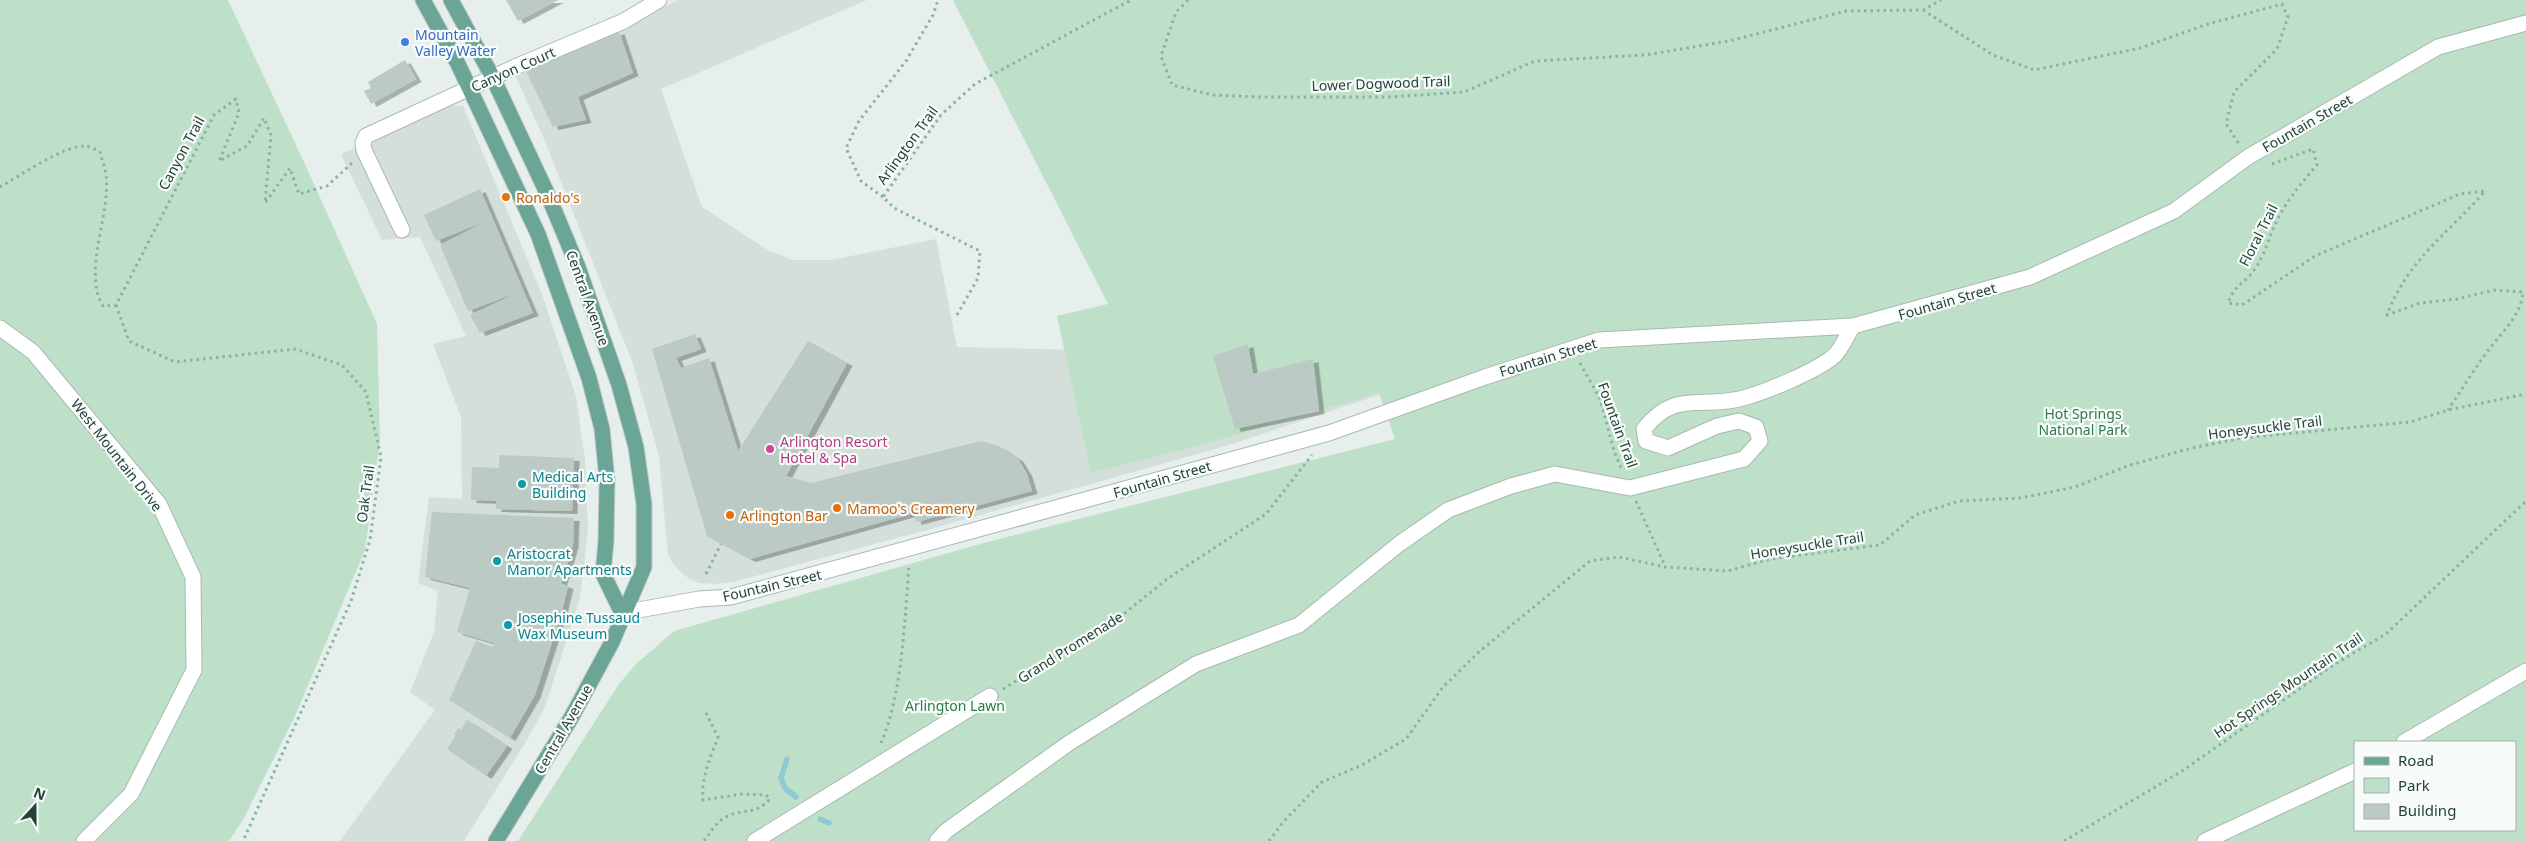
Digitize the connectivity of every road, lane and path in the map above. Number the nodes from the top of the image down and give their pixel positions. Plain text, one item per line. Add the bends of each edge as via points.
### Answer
1 (423, 0) edge
2 (450, 0) edge
3 (659, 0) edge
4 (938, 0) edge
5 (1131, 0) edge
6 (1188, 0) edge
7 (1941, 0) edge
8 (1923, 10) junction
9 (2526, 23) edge
10 (493, 78) junction
11 (469, 89) junction
12 (365, 143) junction
13 (2248, 157) junction
14 (2271, 164) dead end
15 (0, 187) edge
16 (883, 197) junction
17 (402, 230) dead end
18 (116, 305) junction
19 (957, 315) dead end
20 (1853, 326) junction
21 (0, 328) edge
22 (1572, 347) junction
23 (2526, 394) edge
24 (2448, 410) junction
25 (1329, 433) junction
26 (1630, 488) junction
27 (2526, 501) edge
28 (721, 544) dead end
29 (910, 550) junction
30 (1665, 567) junction
31 (706, 574) dead end
32 (622, 613) junction
33 (2526, 671) edge
34 (990, 696) joint
35 (706, 713) dead end
36 (2406, 741) edge
37 (880, 746) dead end
38 (2354, 771) edge
39 (84, 841) edge
40 (243, 841) edge
41 (496, 841) edge
42 (704, 841) edge
43 (755, 841) edge
44 (937, 841) edge
45 (1269, 841) edge
46 (2064, 841) edge
47 (2206, 841) edge

1 - 11 main road, Central Avenue
2 - 10 main road, Central Avenue
3 - 10 street, Canyon Court via 624,21
4 - 16 path via 933,15 906,61 859,121 846,148 861,181
5 - 16 path, Arlington Trail via 975,84 941,114
6 - 8 path, Lower Dogwood Trail via 1176,12 1161,56 1172,85 1213,95 1260,96 1390,97 1464,92 1535,61 1645,55 1729,41 1846,11
7 - 8 path, Lower Dogwood Trail
8 - 13 path via 1993,55 2034,70 2140,48 2208,24 2282,4 2288,17 2277,49 2234,92 2226,124
9 - 13 street, Fountain Street via 2438,47
10 - 11 street, Canyon Court
10 - 32 main road, Central Avenue via 548,193 578,267 619,385 636,448 644,504 644,567
11 - 12 street, Canyon Court
11 - 32 main road, Central Avenue via 538,234 589,378 602,429 607,480 603,574
12 - 17 street
12 - 18 path, Canyon Trail via 327,186 299,194 290,168 265,203 271,135 264,118 247,146 219,161 239,113 236,99 214,115
13 - 20 street, Fountain Street via 2174,211 2030,277
14 - 24 path, Floral Trail via 2313,149 2317,164 2295,189 2277,220 2264,254 2251,276 2233,289 2228,303 2242,305 2315,256 2422,209 2460,194 2485,191 2406,275 2387,315 2420,303 2494,290 2523,292 2522,304 2511,323
15 - 18 path via 69,149 86,146 100,152 106,176 96,295 103,306
16 - 19 path, Arlington Trail via 901,212 980,251 978,278
18 - 40 path, Oak Trail via 129,342 175,362 295,349 342,365 366,392 381,457 370,540 331,650
20 - 22 street, Fountain Street via 1599,340
20 - 26 street via 1835,355 1796,378 1734,400 1686,402 1655,415 1644,429 1646,441 1668,448 1717,426 1739,421 1756,426 1760,441 1744,459
21 - 39 street, West Mountain Drive via 33,352 159,504 192,577 194,670 131,794
22 - 25 street, Fountain Street
22 - 26 path, Fountain Trail via 1600,399 1614,451
23 - 24 path, Honeysuckle Trail
24 - 30 path, Honeysuckle Trail via 2410,422 2242,438 2130,465 2075,487 2020,498 1958,501 1915,515 1880,545 1770,559 1728,571
25 - 29 street, Fountain Street
25 - 34 path, Grand Promenade via 1266,514 1167,579 1116,621
26 - 30 path, Fountain Trail
26 - 44 street via 1555,474 1511,486 1448,510 1399,544 1300,625 1196,664 1069,743 946,830
27 - 46 path, Hot Springs Mountain Trail via 2386,634 2336,664 2182,771
28 - 31 path
29 - 32 street, Fountain Street via 731,597 699,599
29 - 37 path via 901,657 888,728
30 - 45 path, Honeysuckle Trail via 1619,557 1590,561 1474,657 1443,687 1406,739 1362,765 1322,782
32 - 41 main road, Central Avenue via 612,642 571,718
33 - 36 street
34 - 43 street
35 - 42 path via 718,737 705,770 704,800 742,794 766,795 770,800 759,810 726,817 717,823
38 - 47 street

